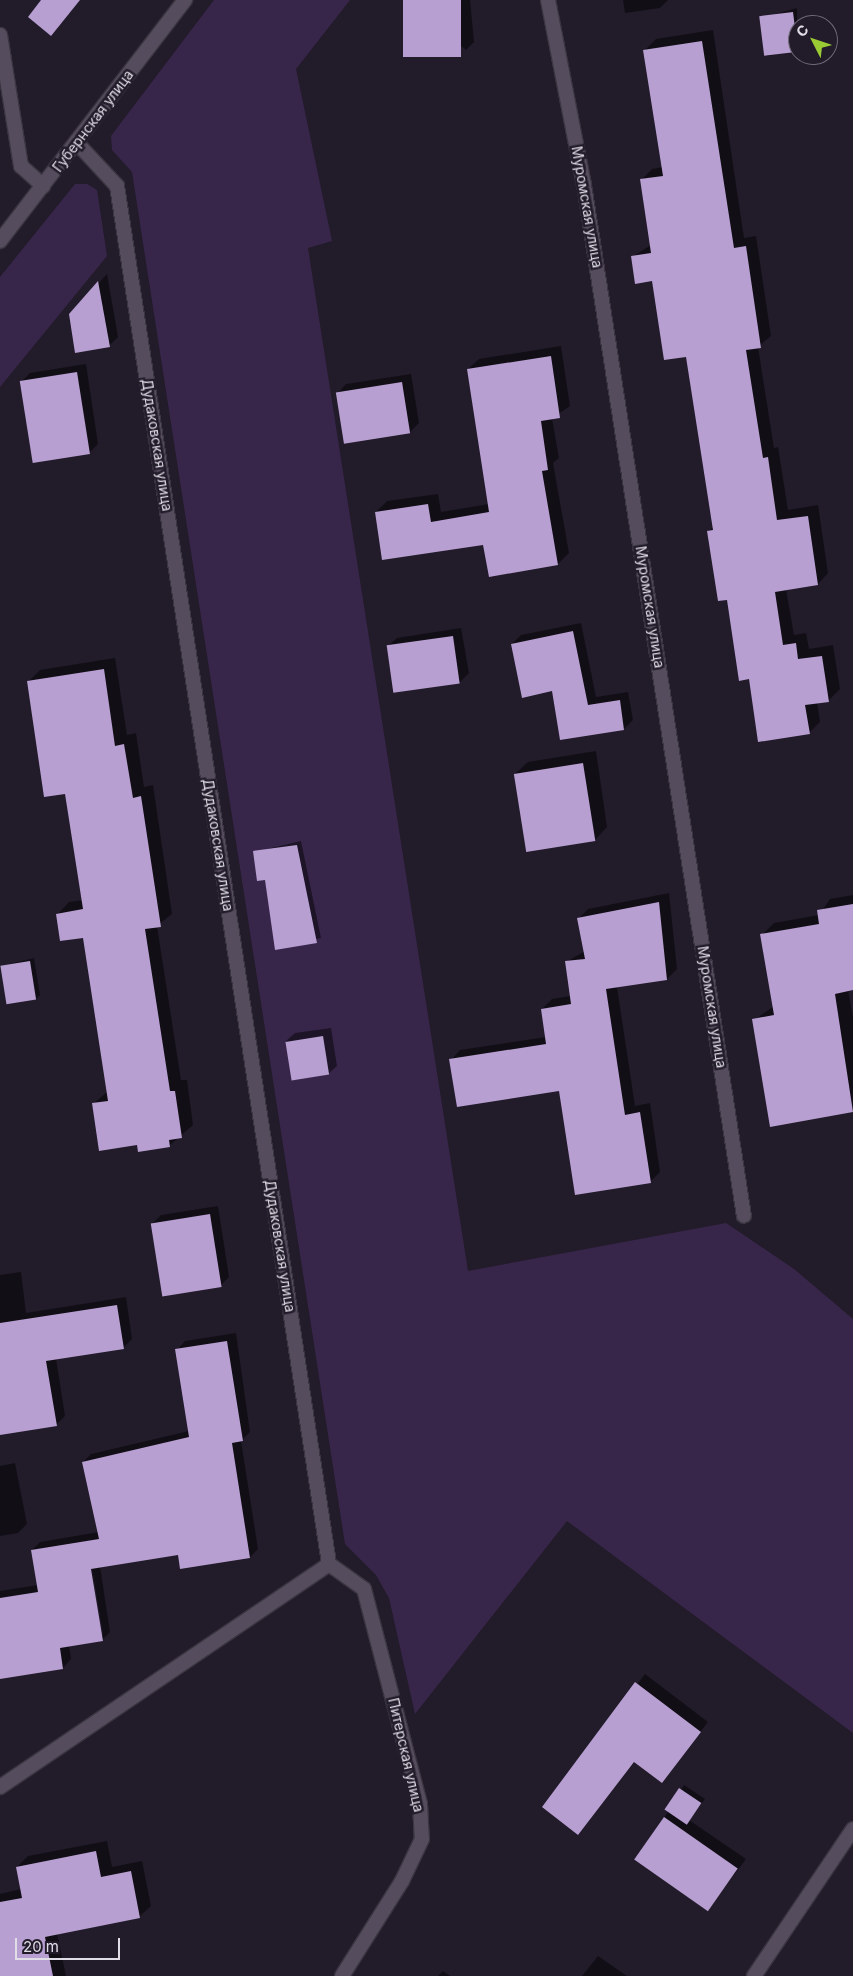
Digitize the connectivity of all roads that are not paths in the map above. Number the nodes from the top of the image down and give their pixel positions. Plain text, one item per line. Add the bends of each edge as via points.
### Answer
1 (185, 0) edge
2 (548, 0) edge
3 (0, 35) edge
4 (76, 142) junction
5 (43, 186) junction
6 (0, 241) edge
7 (744, 1216) dead end
8 (328, 1564) junction
9 (0, 1787) edge
10 (853, 1829) edge
11 (342, 1976) edge
12 (754, 1976) edge

1 - 4 street, Губернская улица
2 - 7 street, Муромская улица via 586,195
3 - 5 street via 21,166
4 - 5 street, Губернская улица
4 - 8 street, Дудаковская улица via 117,186
5 - 6 street, Губернская улица
8 - 9 street
8 - 11 street, Питерская улица via 364,1589 420,1804 422,1839 402,1881
10 - 12 street

